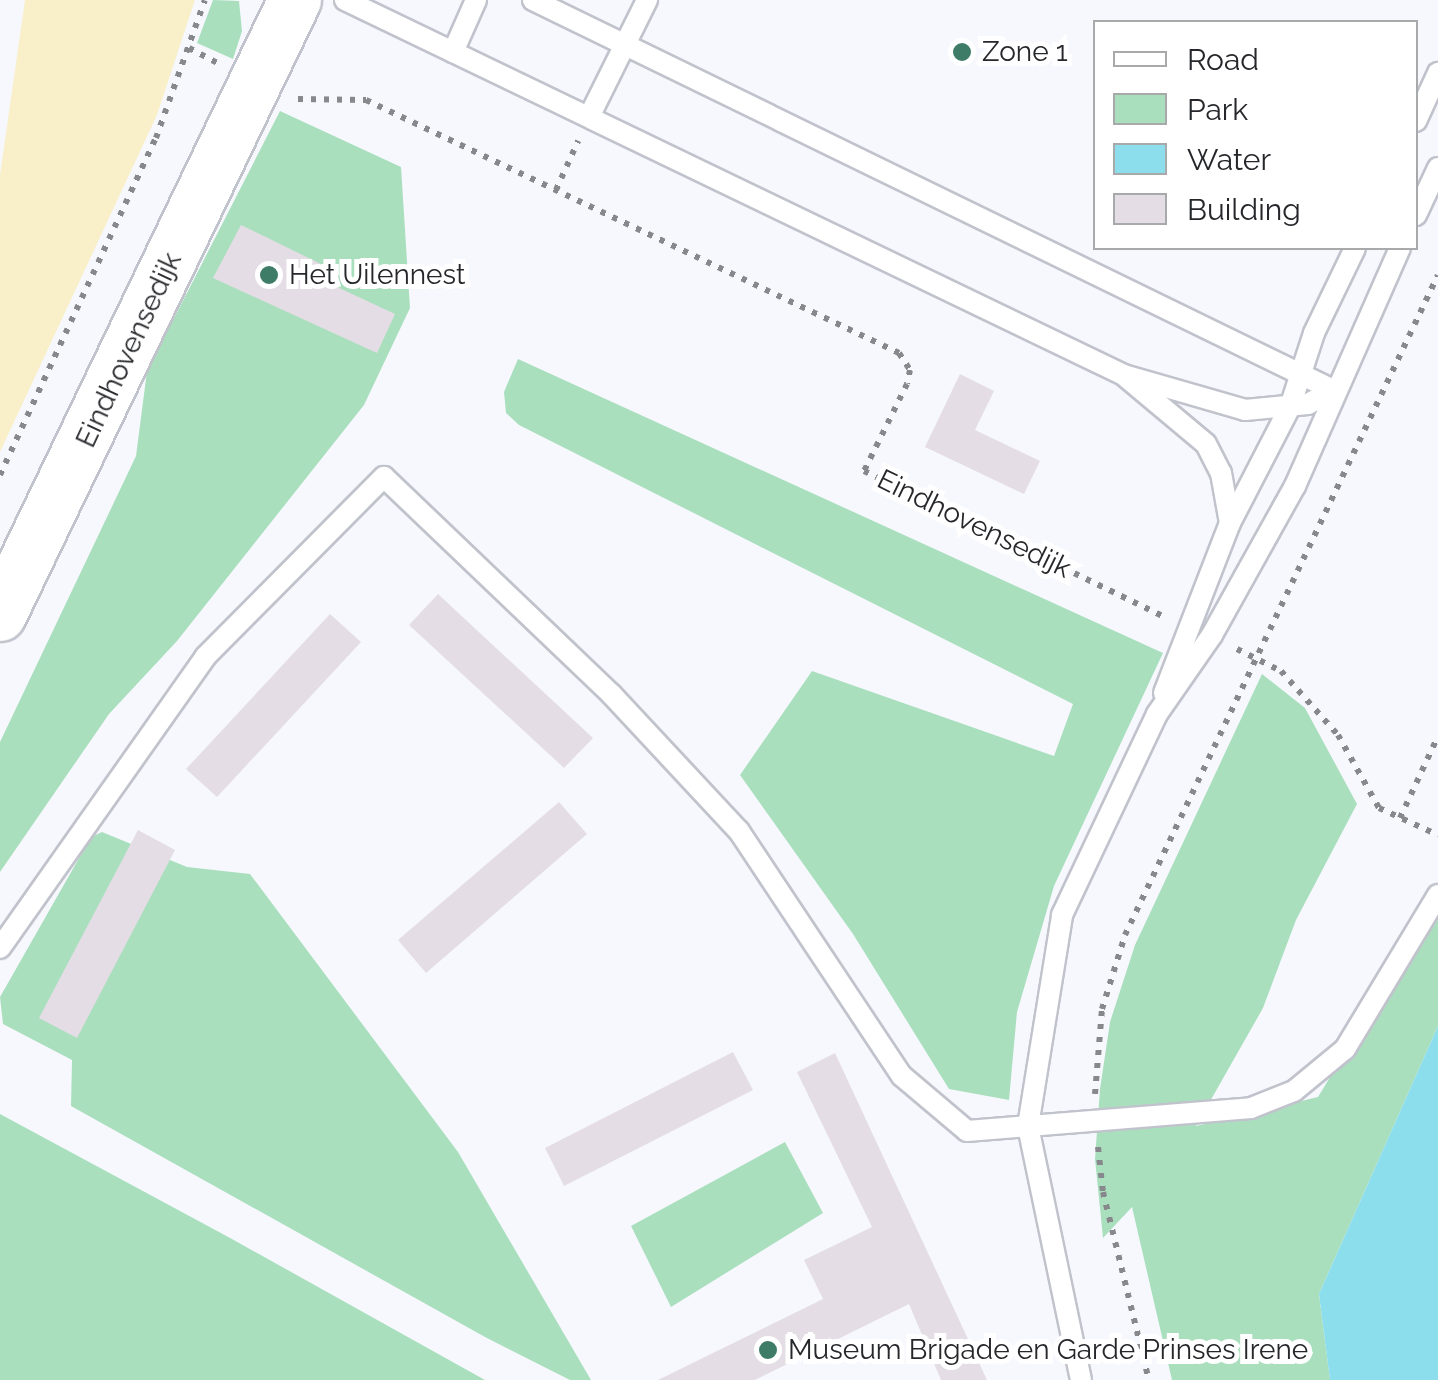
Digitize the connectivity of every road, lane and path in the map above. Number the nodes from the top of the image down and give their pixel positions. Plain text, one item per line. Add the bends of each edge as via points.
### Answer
1 (204, 0) edge
2 (295, 0) edge
3 (345, 0) edge
4 (476, 0) edge
5 (533, 0) edge
6 (647, 0) edge
7 (627, 42) junction
8 (189, 48) junction
9 (453, 52) junction
10 (1438, 74) edge
11 (256, 83) junction
12 (588, 117) junction
13 (1418, 117) edge
14 (1438, 168) edge
15 (556, 190) junction
16 (1418, 212) edge
17 (1354, 250) edge
18 (1399, 250) edge
19 (1438, 275) edge
20 (1124, 375) junction
21 (1304, 375) junction
22 (1333, 390) junction
23 (1290, 408) junction
24 (0, 475) edge
25 (1230, 523) junction
26 (0, 615) edge
27 (1185, 627) junction
28 (1212, 635) junction
29 (1256, 658) junction
30 (1158, 714) junction
31 (1438, 736) edge
32 (1400, 818) junction
33 (1438, 835) edge
34 (1438, 895) edge
35 (0, 948) edge
36 (1095, 1120) junction
37 (1028, 1126) junction
38 (1081, 1380) edge
39 (1149, 1380) edge

1 - 8 path
2 - 11 street, Eindhovensedijk
3 - 9 lane
4 - 9 lane
5 - 7 lane
6 - 7 lane
7 - 12 lane
7 - 21 lane
8 - 11 path, Eindhovensedijk
8 - 24 path via 156,138
9 - 12 lane
10 - 13 lane
11 - 15 path, Eindhovensedijk via 291,99 366,100
11 - 26 street, Eindhovensedijk
12 - 15 path
12 - 20 lane
14 - 16 lane
15 - 27 path, Eindhovensedijk via 899,354 910,370 907,384 864,471
17 - 21 lane via 1314,333
18 - 22 lane
19 - 29 path
20 - 23 lane via 1175,386 1222,407
20 - 25 lane via 1206,444 1221,473
21 - 22 lane
21 - 23 lane
22 - 23 lane
22 - 28 lane via 1296,486
23 - 25 lane
25 - 27 lane
27 - 30 lane
28 - 29 path
28 - 30 lane
29 - 32 path via 1281,671 1338,735 1378,808
29 - 36 path via 1125,935 1102,1009
30 - 37 lane via 1062,914
31 - 32 path
32 - 33 path
34 - 36 lane via 1345,1048 1294,1091 1252,1108
35 - 37 lane via 205,658 384,477 612,696 739,832 902,1076 966,1131
36 - 37 lane
36 - 39 path via 1103,1192
37 - 38 lane

